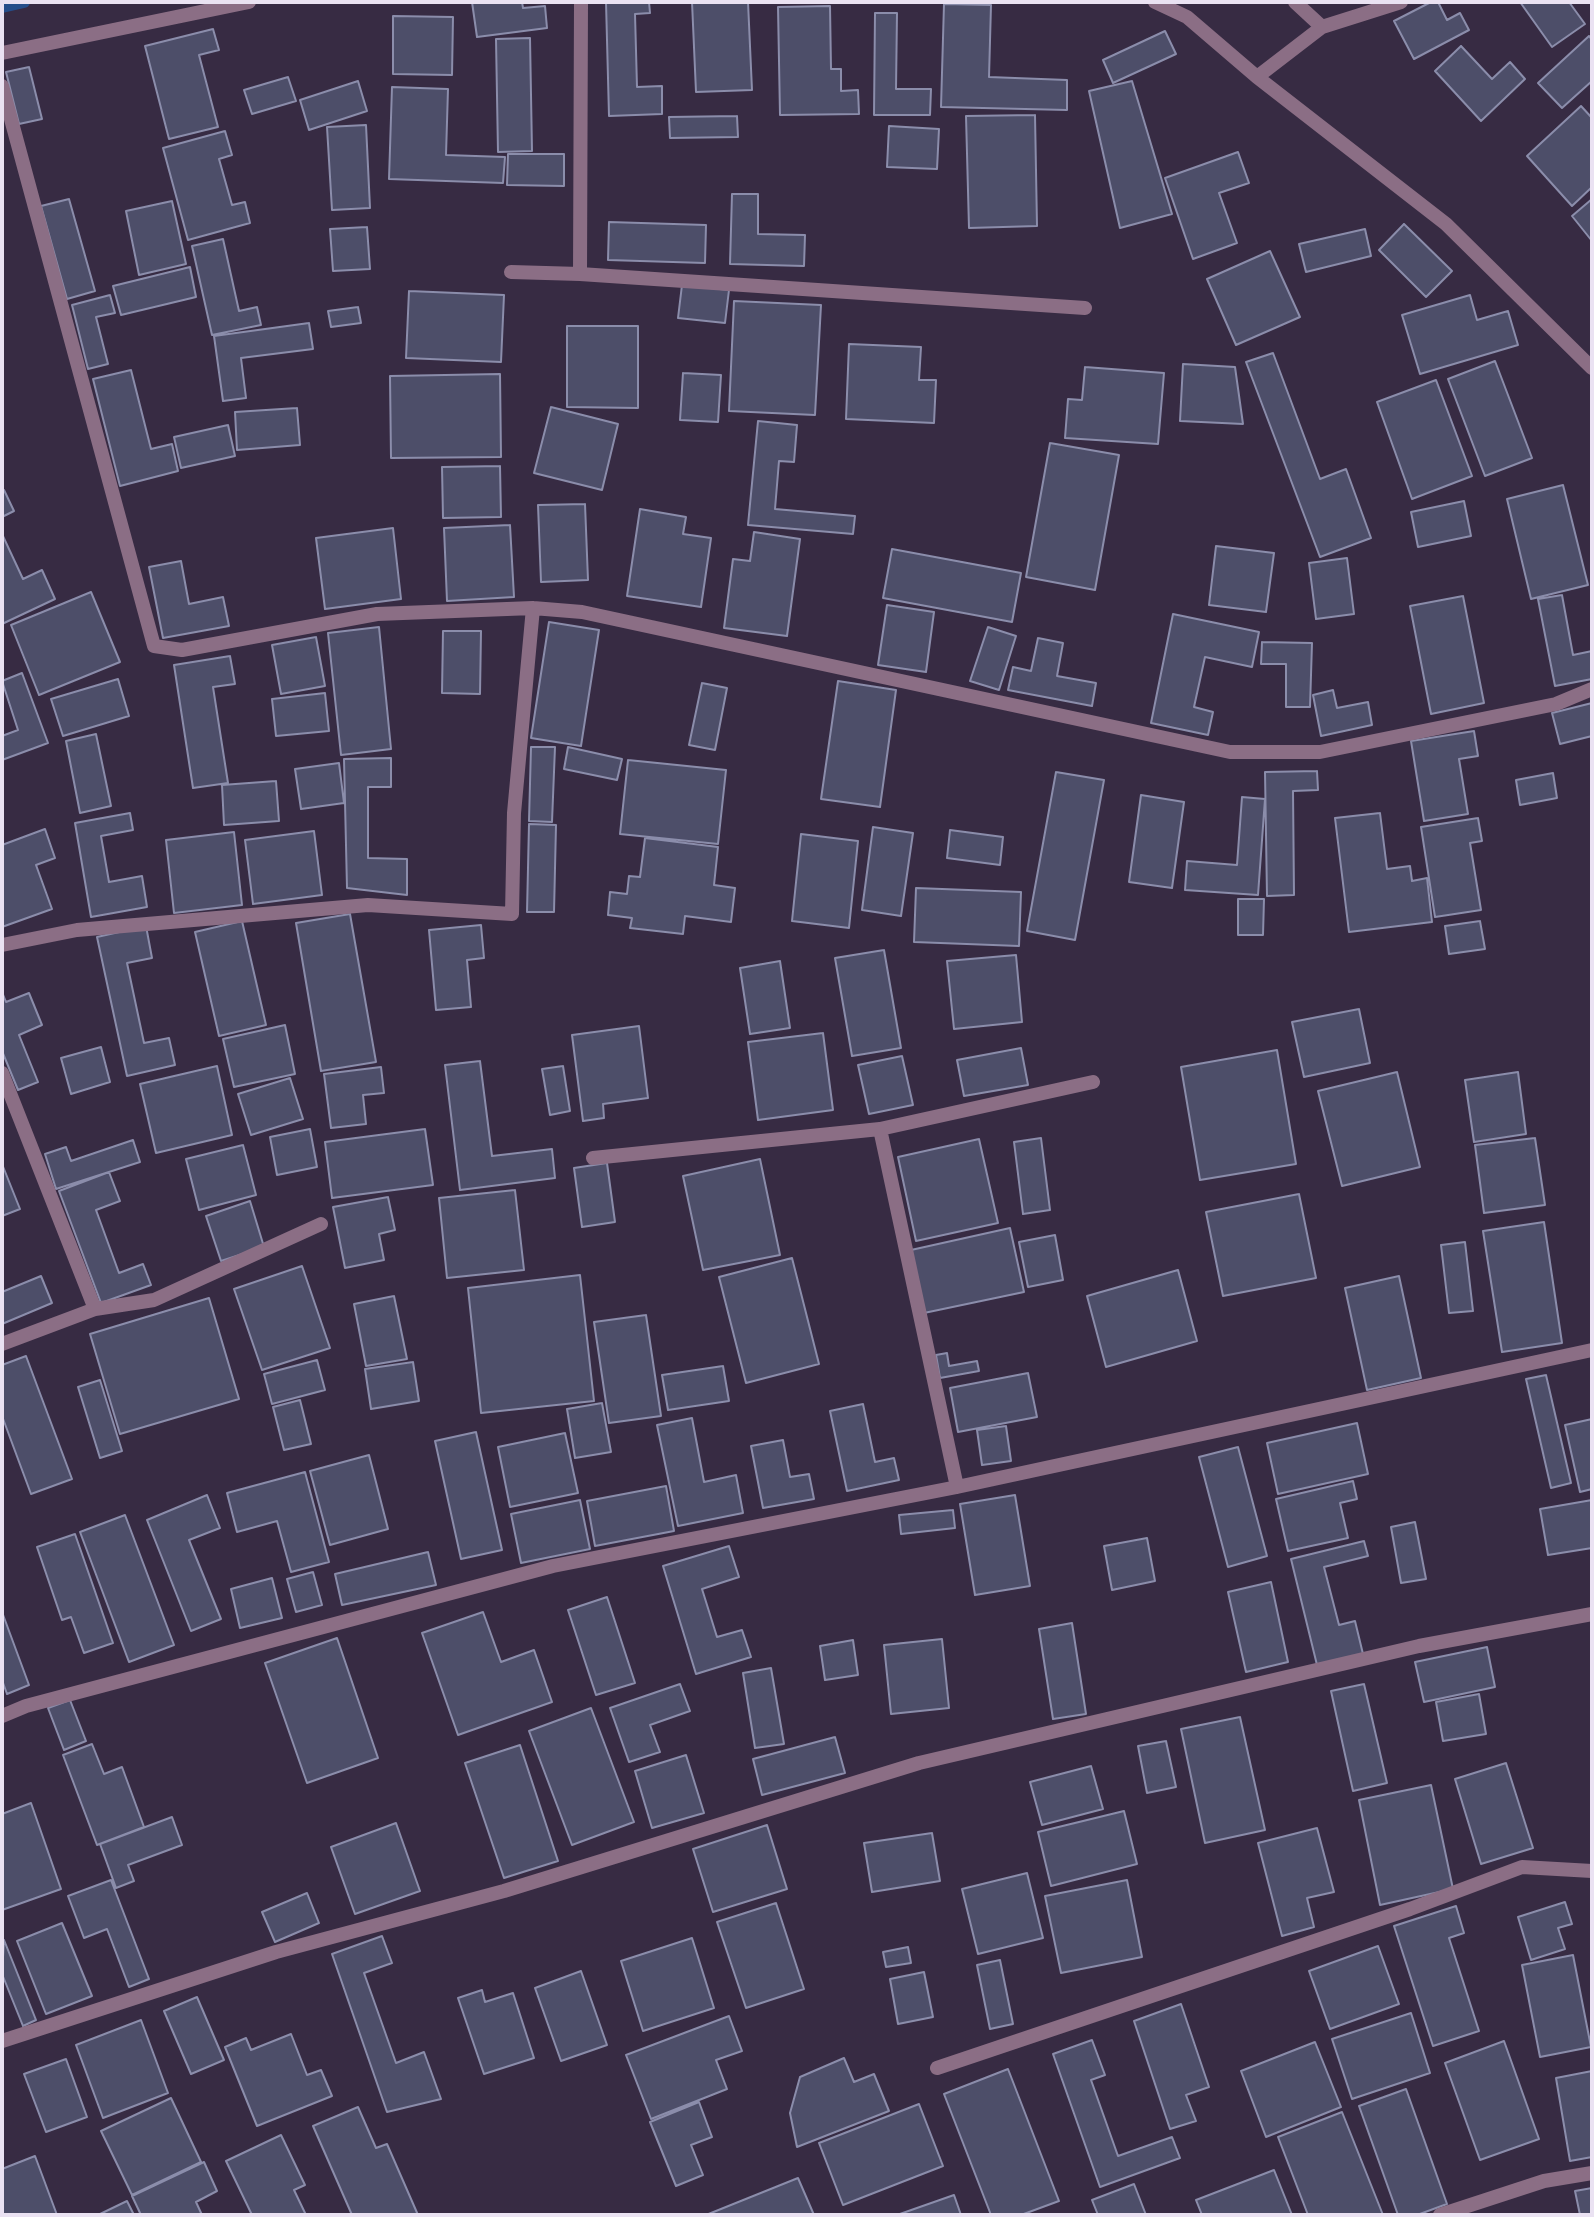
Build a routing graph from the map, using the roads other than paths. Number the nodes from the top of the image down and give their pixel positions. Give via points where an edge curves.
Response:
1 (249, 2) edge
2 (581, 2) edge
3 (1154, 2) edge
4 (1295, 2) edge
5 (1401, 2) edge
6 (1322, 27) junction
7 (2, 53) edge
8 (1257, 77) junction
9 (2, 86) edge
10 (511, 272) dead end
11 (580, 274) junction
12 (1085, 308) dead end
13 (1592, 368) edge
14 (534, 608) junction
15 (1592, 689) edge
16 (2, 945) edge
17 (2, 1073) edge
18 (1093, 1082) dead end
19 (880, 1129) junction
20 (593, 1158) dead end
21 (321, 1224) dead end
22 (95, 1309) junction
23 (2, 1344) edge
24 (1592, 1350) edge
25 (957, 1487) junction
26 (1592, 1614) edge
27 (2, 1716) edge
28 (1592, 1871) edge
29 (2, 2041) edge
30 (937, 2068) dead end
31 (1592, 2173) edge
32 (1440, 2215) edge

1 - 7 street
2 - 11 street
3 - 8 street via 1187,17
4 - 6 street
5 - 6 street
6 - 8 street
8 - 13 street via 1446,224
9 - 14 street via 153,646 182,650 377,614
10 - 11 street
11 - 12 street
14 - 15 street via 595,615 1230,752 1320,752 1556,704
14 - 16 street via 514,813 512,914 368,905 77,930
17 - 22 street
18 - 19 street
19 - 20 street
19 - 25 street
21 - 22 street via 154,1300
22 - 23 street
24 - 25 street
25 - 27 street via 553,1566
26 - 29 street via 1419,1646 919,1763 504,1891 276,1952
28 - 30 street via 1521,1867 1410,1909
31 - 32 street via 1544,2181

